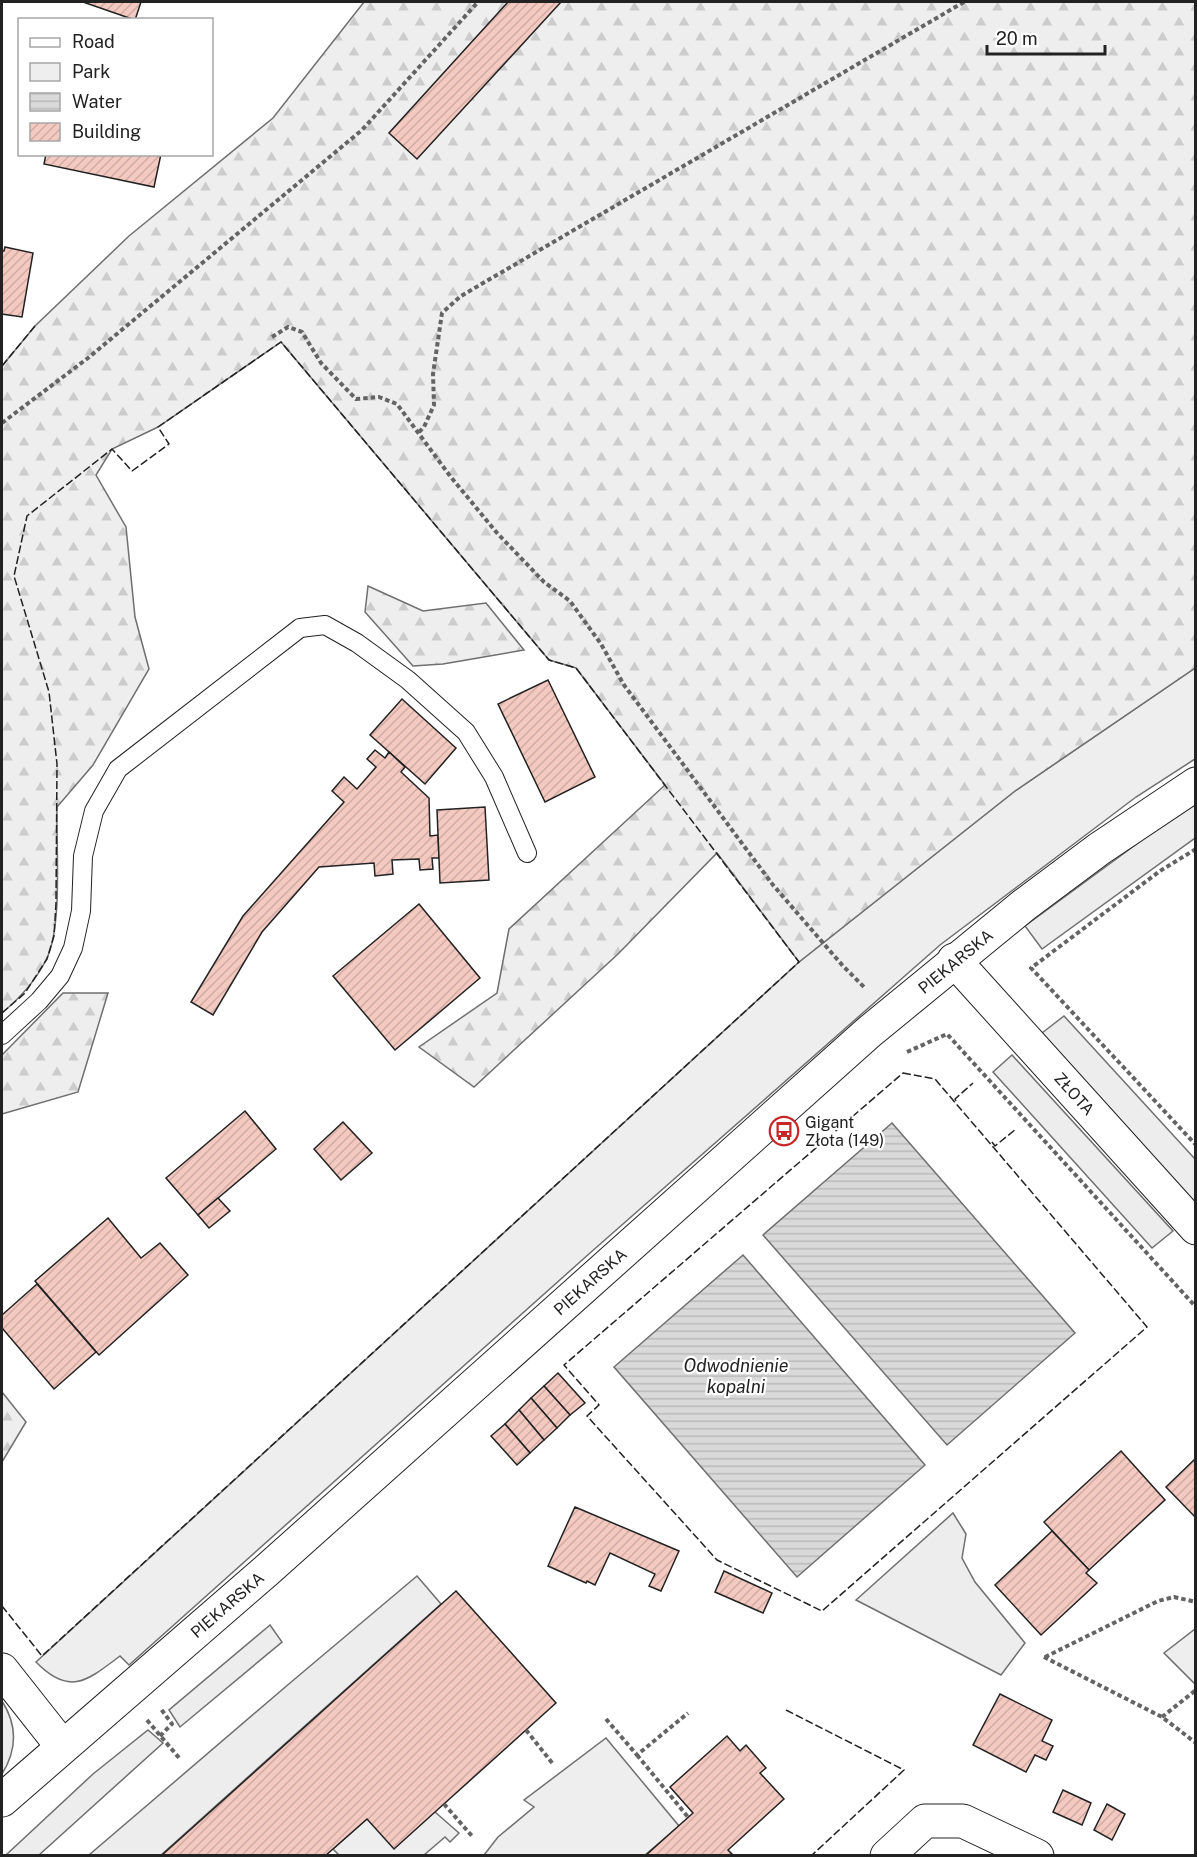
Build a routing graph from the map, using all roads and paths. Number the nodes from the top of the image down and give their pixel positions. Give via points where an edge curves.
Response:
1 (478, 2) edge
2 (964, 2) edge
3 (272, 337) dead end
4 (2, 423) edge
5 (419, 432) junction
6 (1196, 784) edge
7 (1196, 849) edge
8 (527, 853) dead end
9 (954, 960) junction
10 (891, 1014) junction
11 (947, 1034) dead end
12 (2, 1035) edge
13 (1196, 1145) edge
14 (1196, 1228) edge
15 (1196, 1307) edge
16 (1196, 1602) edge
17 (2, 1670) edge
18 (1196, 1690) edge
19 (159, 1707) dead end
20 (688, 1713) dead end
21 (1162, 1717) junction
22 (146, 1719) dead end
23 (606, 1719) dead end
24 (526, 1730) dead end
25 (160, 1736) junction
26 (1196, 1743) edge
27 (62, 1746) junction
28 (637, 1755) junction
29 (180, 1759) dead end
30 (553, 1764) dead end
31 (2, 1800) edge
32 (444, 1804) dead end
33 (688, 1816) dead end
34 (472, 1836) dead end
35 (887, 1856) edge
36 (1037, 1856) edge

1 - 4 path via 363,130 97,351
2 - 5 path via 461,296 442,314 433,374 434,405
3 - 5 path via 288,327 302,332 321,363 356,399 379,397 397,404
5 - 10 path via 497,533 544,582 570,601 624,685 773,885 843,966
6 - 9 street, PIEKARSKA via 1099,849
7 - 13 path via 1160,871 1031,968
8 - 12 lane via 494,777 466,732 408,680 357,643 325,625 300,628 118,769 94,811 83,856 81,911 73,948 60,976
9 - 10 street, PIEKARSKA
9 - 14 street, ZŁOTA
10 - 27 street, PIEKARSKA via 266,1570
11 - 15 path
16 - 21 path via 1174,1597 1158,1601 1044,1657
17 - 27 street
18 - 21 path
19 - 25 path via 172,1724
20 - 28 path
21 - 26 path
22 - 25 path
23 - 28 path
24 - 30 path
25 - 29 path
27 - 31 street, PIEKARSKA
28 - 33 path
32 - 34 path
35 - 36 street via 925,1821 963,1821

